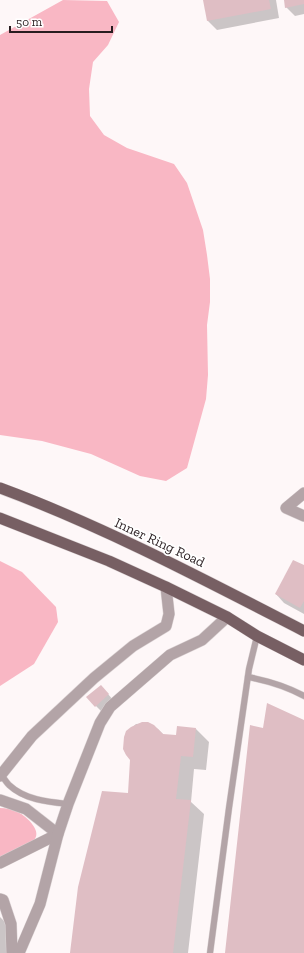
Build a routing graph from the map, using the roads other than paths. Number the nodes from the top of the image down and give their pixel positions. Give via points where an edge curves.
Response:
1 (0, 488) edge
2 (304, 493) edge
3 (304, 516) edge
4 (0, 518) edge
5 (166, 588) junction
6 (227, 617) junction
7 (304, 631) edge
8 (257, 636) junction
9 (304, 660) edge
10 (248, 677) junction
11 (304, 696) edge
12 (1, 775) edge
13 (0, 800) edge
14 (68, 804) junction
15 (58, 834) junction
16 (0, 863) edge
17 (0, 899) edge
18 (12, 953) edge
19 (19, 953) edge
20 (210, 953) edge

1 - 7 main road, Inner Ring Road via 169,561
2 - 3 street via 286,508
4 - 5 main road via 109,561
5 - 6 main road
5 - 12 street via 169,614 166,626 134,646 94,678 32,736
6 - 8 main road
6 - 14 street via 202,640 170,655 110,707 100,723
8 - 9 main road
8 - 10 lane
10 - 11 lane via 270,681
10 - 20 lane
12 - 14 lane via 9,785 24,794 43,802
13 - 15 street via 26,809
14 - 15 street
15 - 16 street
15 - 19 street via 40,904
17 - 18 street via 3,900 11,924

